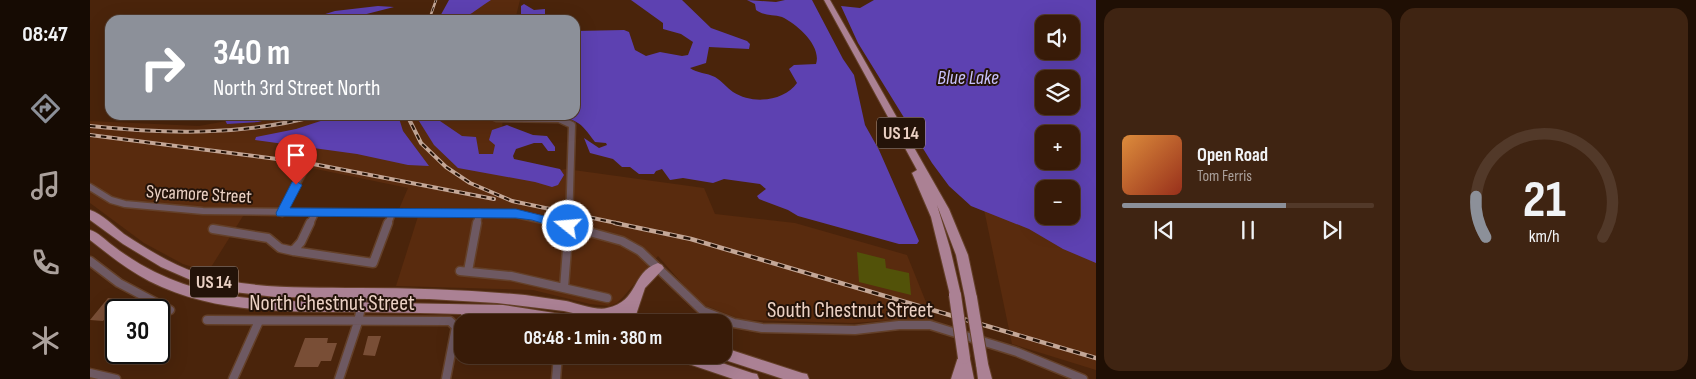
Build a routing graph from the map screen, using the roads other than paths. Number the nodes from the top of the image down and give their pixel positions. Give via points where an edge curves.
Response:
1 (820, 0) edge
2 (827, 0) edge
3 (563, 120) edge
4 (303, 172) dead end
5 (90, 187) edge
6 (282, 213) junction
7 (315, 213) junction
8 (392, 213) junction
9 (479, 213) junction
10 (90, 214) edge
11 (568, 226) junction
12 (213, 229) dead end
13 (90, 234) edge
14 (293, 251) junction
15 (90, 261) edge
16 (658, 268) junction
17 (564, 288) junction
18 (364, 293) junction
19 (607, 298) dead end
20 (634, 298) junction
21 (149, 299) edge
22 (360, 307) junction
23 (424, 308) junction
24 (470, 314) edge
25 (534, 314) edge
26 (596, 314) edge
27 (607, 314) edge
28 (631, 314) edge
29 (207, 320) dead end
30 (258, 322) junction
31 (358, 322) junction
32 (732, 356) edge
33 (964, 358) junction
34 (557, 364) edge
35 (706, 364) edge
36 (90, 373) edge
37 (116, 379) edge
38 (232, 379) edge
39 (339, 379) edge
40 (446, 379) edge
41 (556, 379) edge
42 (752, 379) edge
43 (802, 379) edge
44 (958, 379) edge
45 (967, 379) edge
46 (985, 379) edge
47 (1083, 379) edge

1 - 33 main road, US 14, bridge via 929,197 939,224 955,295
2 - 46 main road, US 14, bridge via 944,209 962,255
3 - 11 street via 571,123 573,133
4 - 6 street
5 - 6 street, Sycamore Street via 111,200 139,206
6 - 7 street, Sycamore Street
7 - 8 street, Sycamore Street
7 - 14 street
8 - 9 street, Sycamore Street
8 - 14 street via 373,263
9 - 11 street, Sycamore Street via 524,214
9 - 17 street via 464,271 493,273
10 - 18 main road, US 14 via 146,254 213,282 277,292
11 - 16 street, Sycamore Street via 622,241 640,251
11 - 17 street
12 - 14 street via 268,238 280,248
13 - 22 main road, US 14 via 150,277 203,297 273,307
15 - 21 street via 119,283
16 - 20 main road via 646,276
16 - 47 street, South Chestnut Street via 703,311 734,323 762,328 855,330 930,325 1017,352
17 - 19 street
18 - 22 street
18 - 26 main road, US 14 via 490,296
20 - 27 main road via 619,312
20 - 28 main road
22 - 23 main road, US 14
22 - 31 street
23 - 24 main road
23 - 25 main road, US 14
29 - 30 street, North Chestnut Street
30 - 31 street, North Chestnut Street
30 - 38 street
31 - 39 street
31 - 40 street, North Chestnut Street via 450,321 456,327
32 - 43 main road
33 - 44 main road, US 14
33 - 45 main road
34 - 41 street
35 - 42 main road
36 - 37 street

